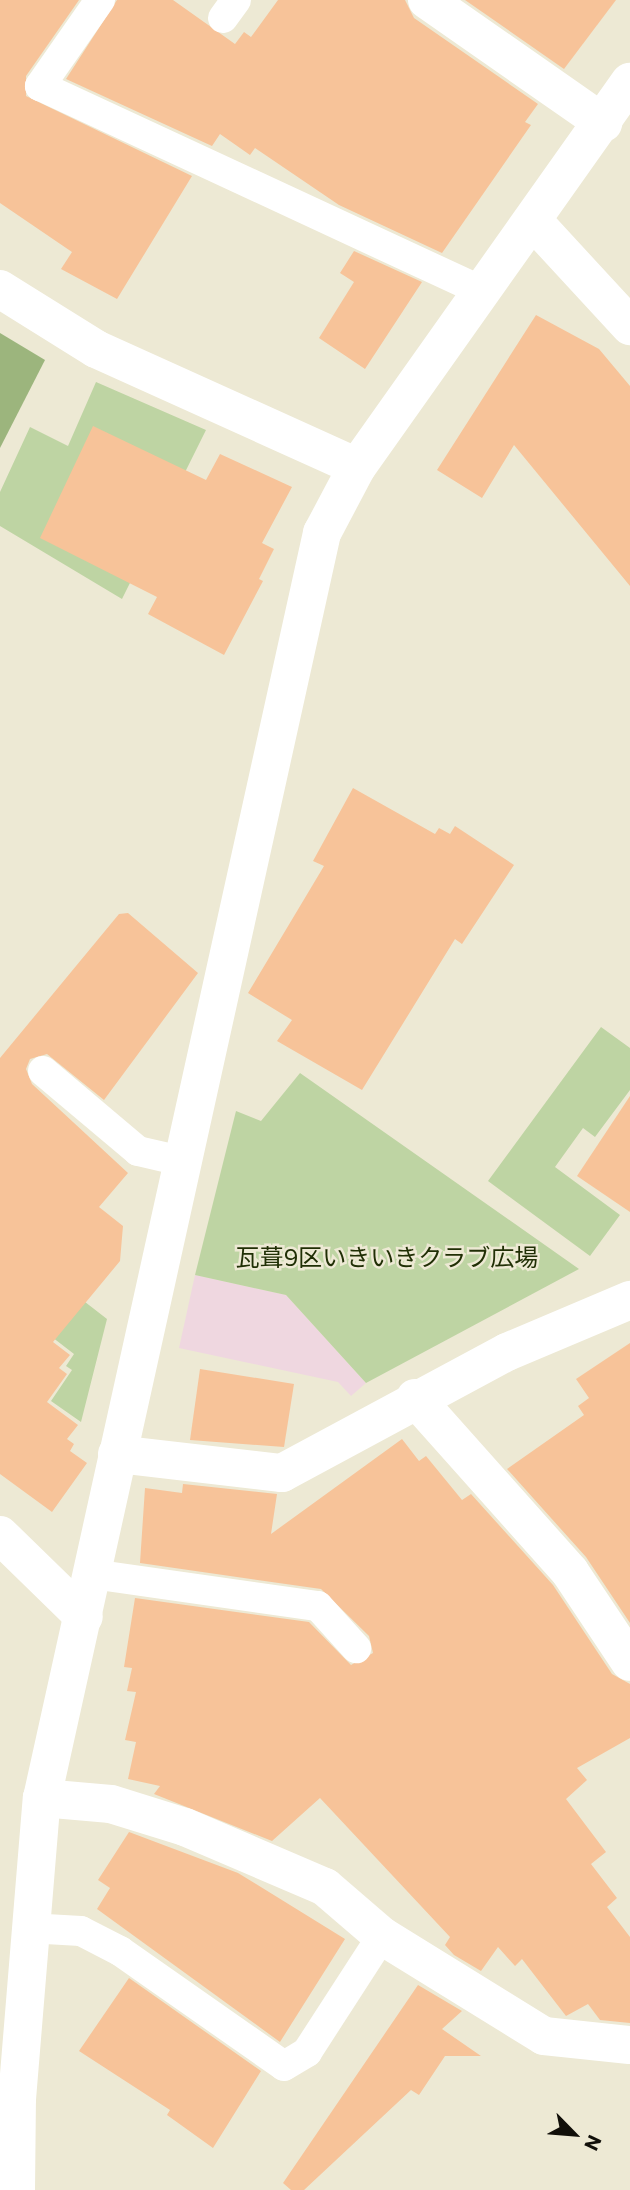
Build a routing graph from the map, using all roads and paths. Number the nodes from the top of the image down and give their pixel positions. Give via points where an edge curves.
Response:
1 (100, 0) edge
2 (427, 0) edge
3 (630, 82) edge
4 (603, 122) junction
5 (534, 222) junction
6 (0, 289) edge
7 (480, 290) junction
8 (630, 326) edge
9 (357, 467) junction
10 (43, 1071) dead end
11 (181, 1161) junction
12 (630, 1300) edge
13 (415, 1398) junction
14 (117, 1454) junction
15 (0, 1535) edge
16 (92, 1574) junction
17 (84, 1617) junction
18 (356, 1648) dead end
19 (630, 1662) edge
20 (42, 1798) junction
21 (28, 1928) junction
22 (382, 1936) junction
23 (630, 2045) edge
24 (16, 2190) edge

1 - 7 lane via 40,86
2 - 4 street
3 - 4 street
4 - 5 street
5 - 7 street
5 - 8 street
6 - 9 street via 96,349
7 - 9 street
9 - 11 street via 322,533 302,608
10 - 11 lane via 138,1151
11 - 14 street
12 - 13 street
13 - 14 street via 282,1473
13 - 19 street via 570,1572
14 - 16 street
15 - 17 street
16 - 17 street
16 - 18 lane via 318,1605
17 - 20 street
20 - 21 street
20 - 22 street via 111,1804 185,1827 324,1886
21 - 22 lane via 81,1931 120,1951 284,2066 307,2052
21 - 24 street
22 - 23 street via 544,2036

